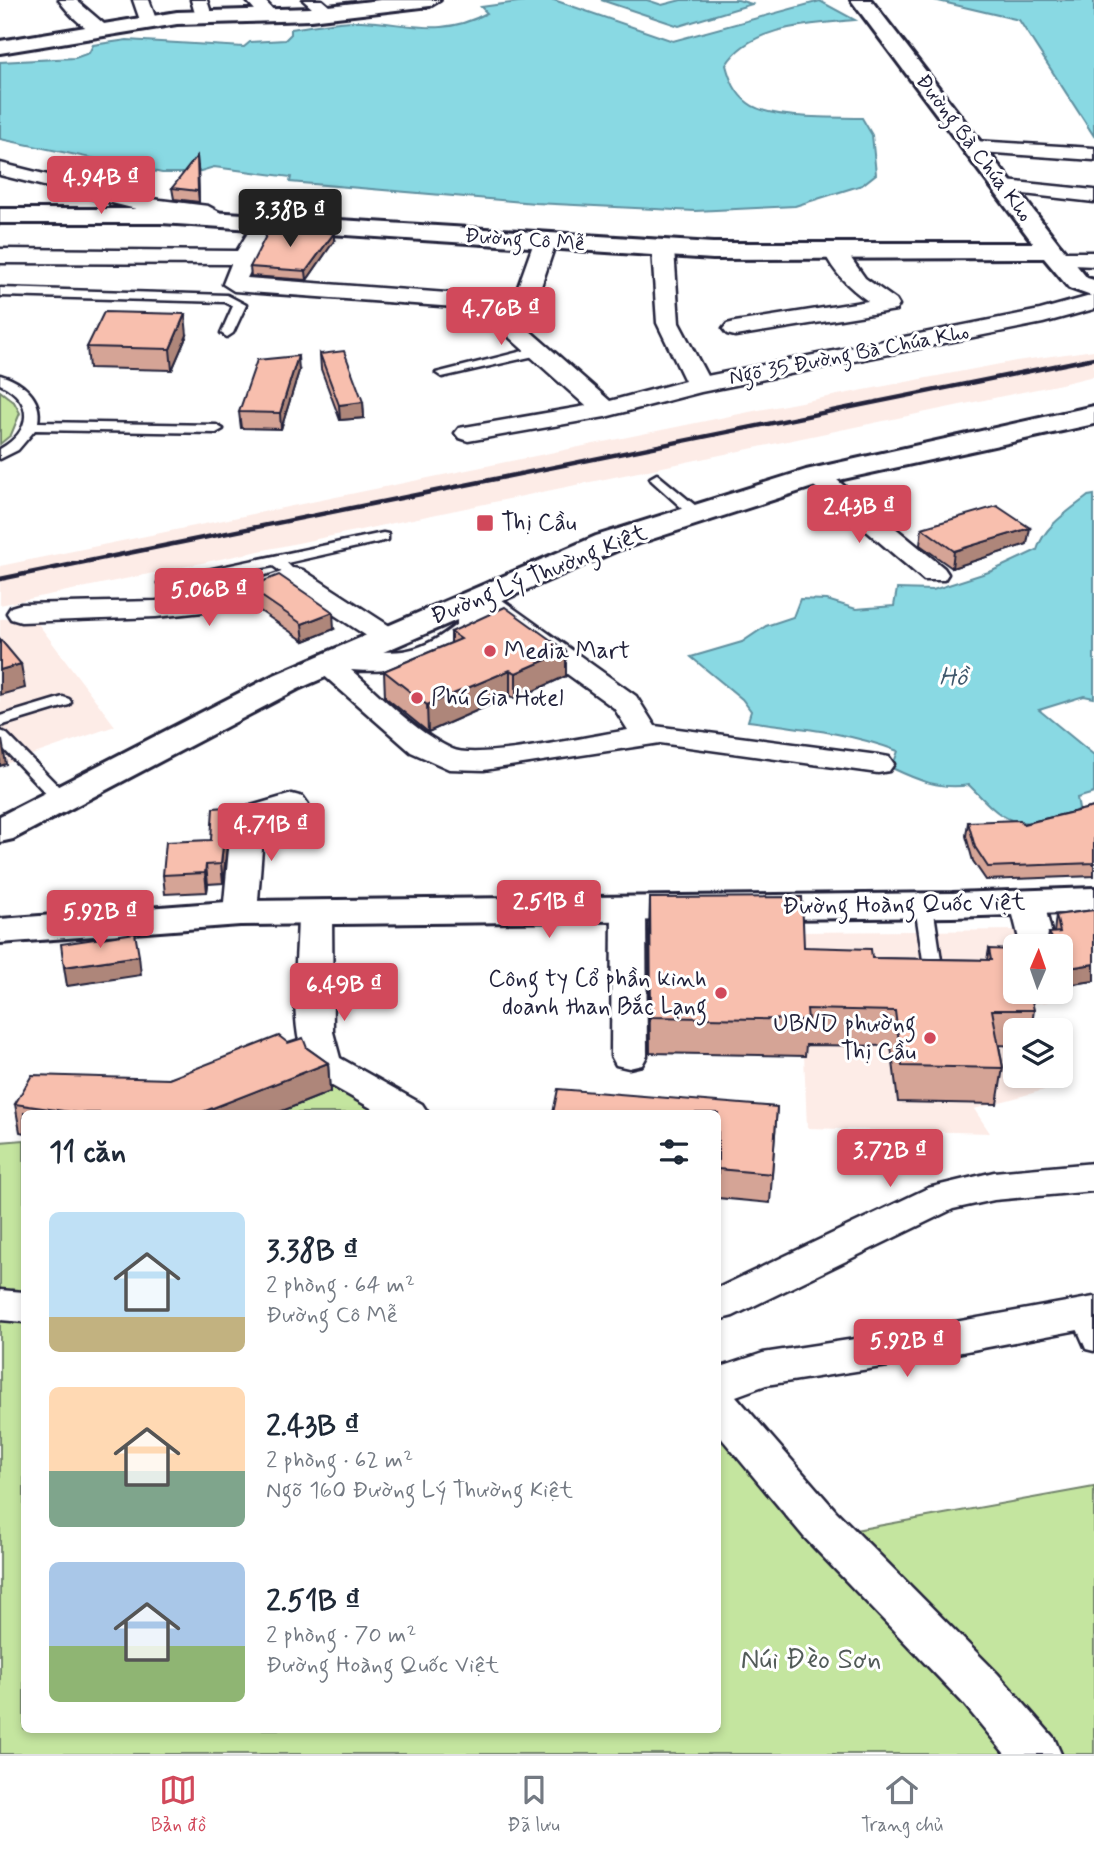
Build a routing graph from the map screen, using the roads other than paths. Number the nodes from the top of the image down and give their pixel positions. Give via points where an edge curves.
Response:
1 (67, 0) edge
2 (141, 0) edge
3 (254, 0) edge
4 (311, 0) edge
5 (429, 0) edge
6 (861, 0) edge
7 (405, 2) edge
8 (201, 8) edge
9 (328, 13) junction
10 (269, 15) junction
11 (148, 22) junction
12 (101, 29) junction
13 (0, 47) edge
14 (974, 147) junction
15 (1094, 154) edge
16 (0, 169) edge
17 (1005, 187) junction
18 (1094, 196) edge
19 (0, 216) edge
20 (223, 220) junction
21 (264, 222) junction
22 (545, 242) junction
23 (663, 249) junction
24 (835, 251) junction
25 (1055, 254) junction
26 (0, 256) edge
27 (244, 258) junction
28 (1094, 259) edge
29 (1094, 289) edge
30 (0, 292) edge
31 (1094, 302) edge
32 (522, 305) junction
33 (888, 305) junction
34 (782, 320) junction
35 (735, 329) dead end
36 (227, 333) dead end
37 (938, 337) junction
38 (539, 351) junction
39 (831, 358) junction
40 (442, 373) dead end
41 (0, 379) edge
42 (699, 385) junction
43 (606, 411) junction
44 (1094, 415) edge
45 (32, 426) junction
46 (216, 429) dead end
47 (468, 433) dead end
48 (0, 455) edge
49 (817, 476) junction
50 (657, 478) dead end
51 (697, 514) junction
52 (383, 537) dead end
53 (285, 568) junction
54 (934, 574) dead end
55 (165, 583) dead end
56 (476, 600) junction
57 (21, 613) dead end
58 (389, 638) junction
59 (332, 662) junction
60 (63, 702) dead end
61 (0, 721) edge
62 (0, 736) edge
63 (647, 736) junction
64 (878, 764) dead end
65 (58, 801) junction
66 (0, 803) edge
67 (292, 804) dead end
68 (0, 831) edge
69 (1094, 900) edge
70 (1027, 903) junction
71 (924, 906) junction
72 (629, 909) junction
73 (315, 912) junction
74 (240, 914) junction
75 (0, 931) edge
76 (1035, 934) edge
77 (934, 980) edge
78 (629, 1056) dead end
79 (403, 1110) edge
80 (1094, 1177) edge
81 (721, 1304) edge
82 (0, 1305) edge
83 (21, 1307) edge
84 (1090, 1323) edge
85 (721, 1384) edge
86 (721, 1408) edge
87 (1037, 1754) edge

1 - 12 street
2 - 11 street
3 - 10 street
4 - 9 street
5 - 7 street
6 - 14 street, Đường Bà Chúa Kho
7 - 9 street
8 - 10 street
8 - 11 street
9 - 10 street
11 - 12 street
12 - 13 street
14 - 15 street
14 - 17 street, Đường Bà Chúa Kho
16 - 20 street via 136,203 208,212
17 - 18 street
17 - 25 street, Đường Bà Chúa Kho
19 - 20 street, Đường Cô Mễ
20 - 21 street, Đường Cô Mễ
21 - 22 street, Đường Cô Mễ
21 - 27 street
22 - 23 street, Đường Cô Mễ
22 - 32 street
23 - 24 street, Đường Cô Mễ
23 - 42 street via 668,323
24 - 25 street, Đường Cô Mễ
24 - 33 street via 857,284
25 - 28 street
25 - 29 street, Đường Bà Chúa Kho via 1078,282
26 - 27 street
27 - 32 street via 234,284
30 - 36 lane via 227,299 240,305
31 - 37 street, Ngõ 35 Đường Bà Chúa Kho
32 - 38 street via 518,333
33 - 34 street
33 - 37 street
34 - 35 street
34 - 39 street
37 - 39 street, Ngõ 35 Đường Bà Chúa Kho
38 - 40 lane
38 - 43 street
39 - 42 street, Ngõ 35 Đường Bà Chúa Kho
41 - 45 lane via 24,393 34,412
42 - 43 street, Ngõ 35 Đường Bà Chúa Kho
43 - 47 street, Ngõ 35 Đường Bà Chúa Kho
44 - 49 street, Đường Lý Thường Kiệt
45 - 46 lane
45 - 48 lane
49 - 51 street, Đường Lý Thường Kiệt
49 - 54 street
50 - 51 lane
51 - 56 street, Đường Lý Thường Kiệt via 607,543
52 - 53 lane
53 - 55 lane
53 - 57 street via 222,601 156,609
53 - 58 street
56 - 58 street, Đường Lý Thường Kiệt
56 - 59 street via 471,628 431,652 390,664
56 - 63 street via 625,702
58 - 59 street, Đường Lý Thường Kiệt
59 - 63 street via 422,745 449,760 484,761
59 - 65 street, Đường Lý Thường Kiệt
60 - 61 lane
62 - 65 lane
63 - 64 street via 678,735
65 - 66 street, Đường Lý Thường Kiệt
65 - 68 street, Đường Lý Thường Kiệt
67 - 74 street via 248,817
69 - 70 street, Đường Hoàng Quốc Việt
70 - 71 street, Đường Hoàng Quốc Việt
70 - 76 street
71 - 72 street, Đường Hoàng Quốc Việt
71 - 77 lane
72 - 73 street, Đường Hoàng Quốc Việt
72 - 78 street
73 - 74 street, Đường Hoàng Quốc Việt
73 - 79 street via 314,1032 324,1065
74 - 75 street, Đường Hoàng Quốc Việt
80 - 81 street via 994,1186 942,1198
82 - 83 street
84 - 85 street via 763,1369
86 - 87 street via 820,1524 980,1688

